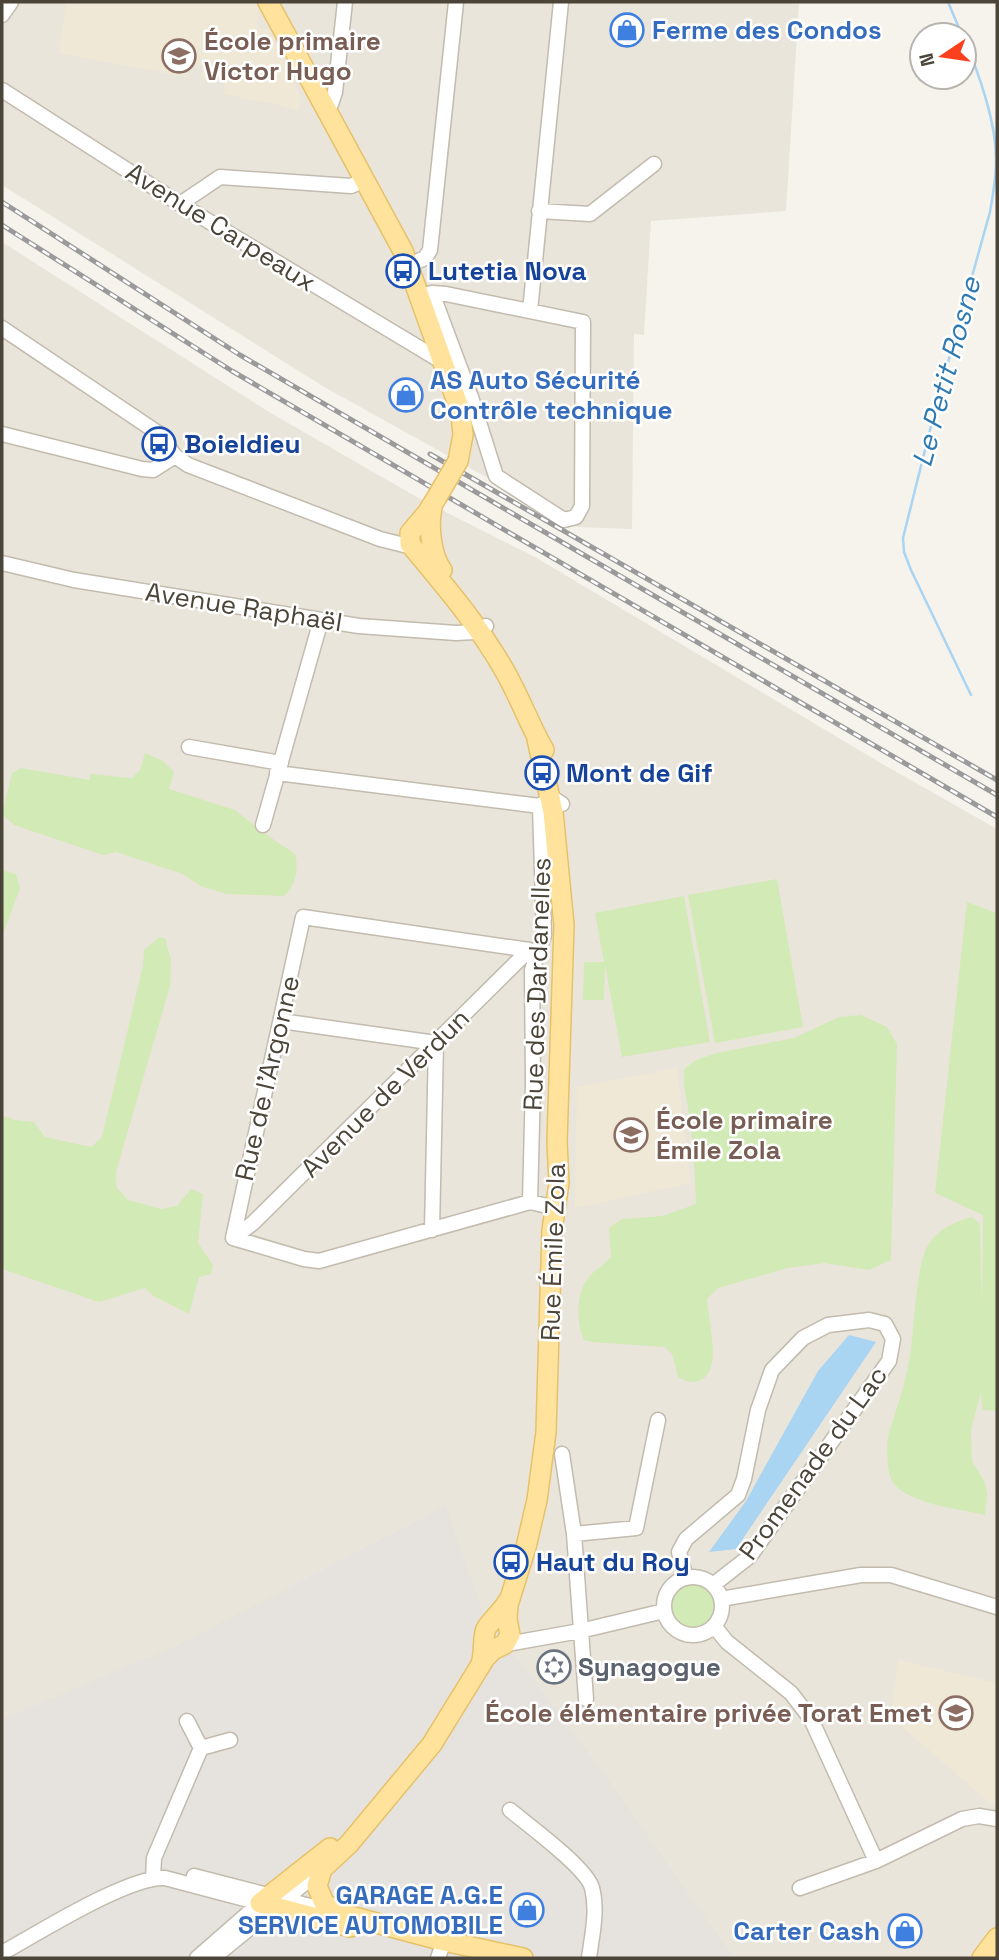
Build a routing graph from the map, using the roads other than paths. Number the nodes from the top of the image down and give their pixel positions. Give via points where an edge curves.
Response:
1 (11, 2) edge
2 (268, 2) edge
3 (345, 2) edge
4 (456, 2) edge
5 (558, 3) edge
6 (2, 15) edge
7 (2, 90) edge
8 (328, 106) junction
9 (654, 164) dead end
10 (365, 180) junction
11 (180, 204) junction
12 (539, 211) junction
13 (409, 265) junction
14 (426, 294) junction
15 (530, 311) junction
16 (2, 328) edge
17 (443, 359) junction
18 (2, 434) edge
19 (175, 456) junction
20 (419, 539) junction
21 (2, 563) edge
22 (321, 620) junction
23 (482, 628) junction
24 (189, 747) dead end
25 (279, 768) junction
26 (551, 803) junction
27 (263, 825) dead end
28 (533, 952) junction
29 (281, 1021) junction
30 (436, 1043) junction
31 (530, 1202) junction
32 (556, 1208) junction
33 (432, 1230) junction
34 (233, 1238) junction
35 (658, 1420) dead end
36 (562, 1454) dead end
37 (574, 1534) junction
38 (686, 1578) junction
39 (713, 1585) junction
40 (721, 1599) junction
41 (997, 1607) edge
42 (664, 1611) junction
43 (714, 1626) junction
44 (580, 1631) junction
45 (504, 1635) junction
46 (586, 1699) dead end
47 (187, 1721) dead end
48 (230, 1740) dead end
49 (201, 1748) junction
50 (510, 1810) dead end
51 (997, 1819) edge
52 (366, 1824) junction
53 (876, 1861) junction
54 (322, 1869) junction
55 (158, 1874) junction
56 (800, 1888) dead end
57 (223, 1894) junction
58 (276, 1899) junction
59 (340, 1913) junction
60 (233, 1925) junction
61 (997, 1938) edge
62 (441, 1950) edge
63 (2, 1953) edge
64 (997, 1953) edge
65 (197, 1958) edge
66 (213, 1958) edge
67 (477, 1958) edge
68 (523, 1958) edge
69 (589, 1958) edge
70 (982, 1958) edge
71 (994, 1958) edge

1 - 6 street
2 - 8 main road
3 - 8 street via 335,92
4 - 13 street via 430,250
5 - 12 street
7 - 11 street, Avenue Carpeaux
8 - 10 main road
9 - 12 street via 590,214
10 - 11 street via 351,186 220,177
10 - 13 main road
11 - 17 street, Avenue Carpeaux
12 - 15 street
13 - 14 main road
14 - 15 street
14 - 15 street via 472,400 496,477 564,520 576,517 582,506 583,322
14 - 17 main road
16 - 19 street via 158,433
17 - 20 main road, bridge via 457,399 462,442 458,461
18 - 19 street via 142,469 153,470
19 - 20 street via 188,465 391,542
20 - 23 main road, Rue Émile Zola
21 - 22 street, Avenue Raphaël via 74,580
22 - 23 street, Avenue Raphaël via 456,634
22 - 25 street
23 - 26 main road, Rue Émile Zola via 508,661 537,739 553,766
24 - 25 street
25 - 26 street
25 - 27 street
26 - 28 street, Rue des Dardanelles via 544,935
26 - 32 main road, Rue Émile Zola via 564,853
28 - 29 street, Rue de l'Argonne via 303,917
28 - 30 street, Avenue de Verdun
28 - 31 street, Rue des Dardanelles
29 - 30 street
29 - 34 street, Rue de l'Argonne
30 - 33 street
30 - 34 street, Avenue de Verdun
31 - 32 street
31 - 33 street
32 - 45 main road, Rue Émile Zola via 543,1465
33 - 34 street via 318,1261
35 - 37 street via 636,1528
36 - 37 street
37 - 44 street
38 - 39 street via 701,1578
38 - 39 street, Promenade du Lac via 679,1552 686,1539 738,1495 772,1370 803,1338 828,1325 869,1320 884,1324 893,1339 889,1361 750,1556
38 - 42 street via 671,1586
39 - 40 street
40 - 41 street via 861,1574 891,1575
40 - 43 street
42 - 43 street via 666,1620 680,1633 698,1635
42 - 44 street
43 - 53 street via 727,1642 791,1693 811,1719
44 - 45 street
44 - 46 street
45 - 52 main road, Rue Émile Zola via 432,1744
47 - 49 street
48 - 49 street
49 - 55 street via 159,1846
50 - 69 street via 592,1885 595,1910
51 - 53 street via 962,1819
52 - 54 main road, Rue Émile Zola
52 - 58 main road, Rue Émile Zola via 324,1852
53 - 56 street
54 - 58 street, Rue Émile Zola
54 - 59 main road via 318,1894
55 - 57 street
55 - 58 street
55 - 63 street
57 - 58 street
57 - 60 street via 234,1909
58 - 59 street
58 - 60 street
58 - 62 main road
58 - 66 street
59 - 62 main road
60 - 65 street
61 - 70 main road
62 - 67 main road
62 - 68 main road
64 - 71 main road

